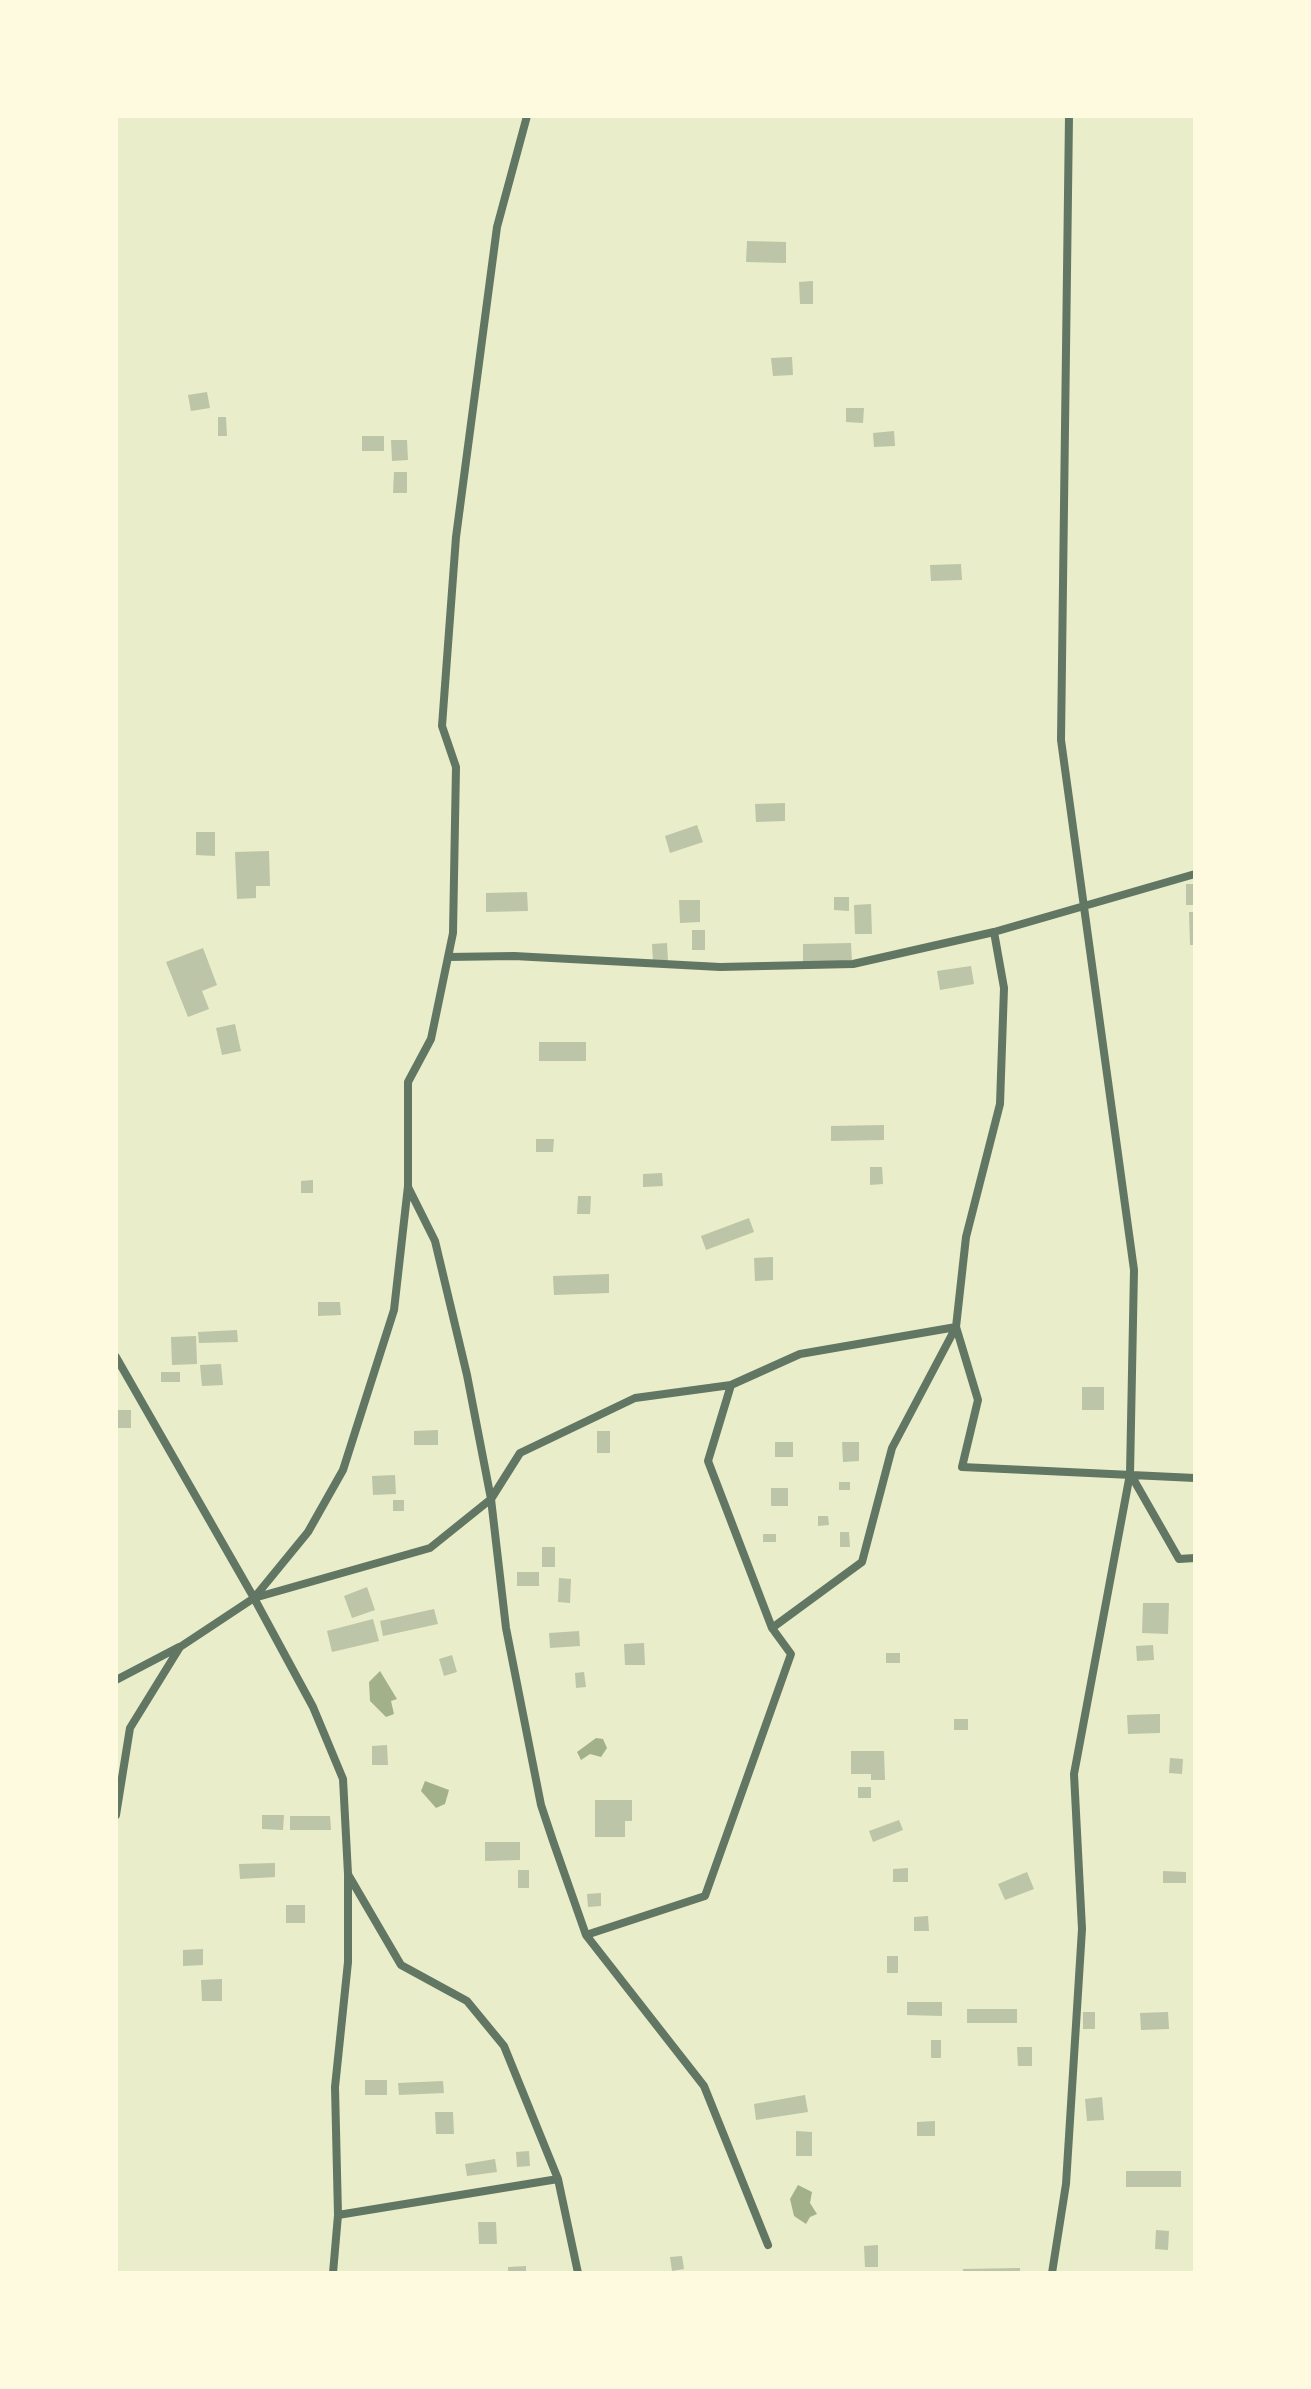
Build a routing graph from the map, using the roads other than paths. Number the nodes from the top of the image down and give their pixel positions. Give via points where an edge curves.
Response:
1 (527, 116) edge
2 (1069, 116) edge
3 (1195, 874) edge
4 (1084, 906) junction
5 (994, 932) junction
6 (448, 957) junction
7 (408, 1186) junction
8 (956, 1327) junction
9 (116, 1357) edge
10 (731, 1385) junction
11 (1130, 1474) junction
12 (1195, 1478) edge
13 (491, 1499) junction
14 (1195, 1558) edge
15 (254, 1598) junction
16 (772, 1628) junction
17 (180, 1647) junction
18 (116, 1680) edge
19 (116, 1815) edge
20 (348, 1874) junction
21 (586, 1935) junction
22 (558, 2179) junction
23 (338, 2215) junction
24 (768, 2245) dead end
25 (333, 2273) edge
26 (578, 2273) edge
27 (1052, 2273) edge

1 - 6 street via 497,227 456,537 442,726 456,767
2 - 4 street via 1061,740
3 - 4 street
4 - 5 street
4 - 11 street via 1134,1270
5 - 6 street via 853,964 720,967
5 - 8 street via 1004,988 1000,1104 966,1237
6 - 7 street via 431,1039 408,1082
7 - 13 street via 435,1241
7 - 15 street via 394,1310 343,1470 308,1532
8 - 10 street via 800,1354
8 - 11 street via 978,1400 962,1467
8 - 16 street via 892,1448 862,1562
9 - 15 street
10 - 13 street via 635,1398 520,1453
10 - 16 street via 708,1461
11 - 12 street
11 - 14 street via 1179,1559
11 - 27 street via 1074,1774 1082,1929 1066,2184
13 - 15 street via 430,1548
13 - 21 street via 506,1628 541,1805
15 - 17 street
15 - 20 street via 313,1707 343,1779
16 - 21 street via 791,1654 705,1896
17 - 18 street
17 - 19 street via 130,1728
20 - 22 street via 401,1965 467,2001 504,2046
20 - 23 street via 348,1962 335,2087
21 - 24 street via 704,2086
22 - 23 street
22 - 26 street
23 - 25 street

